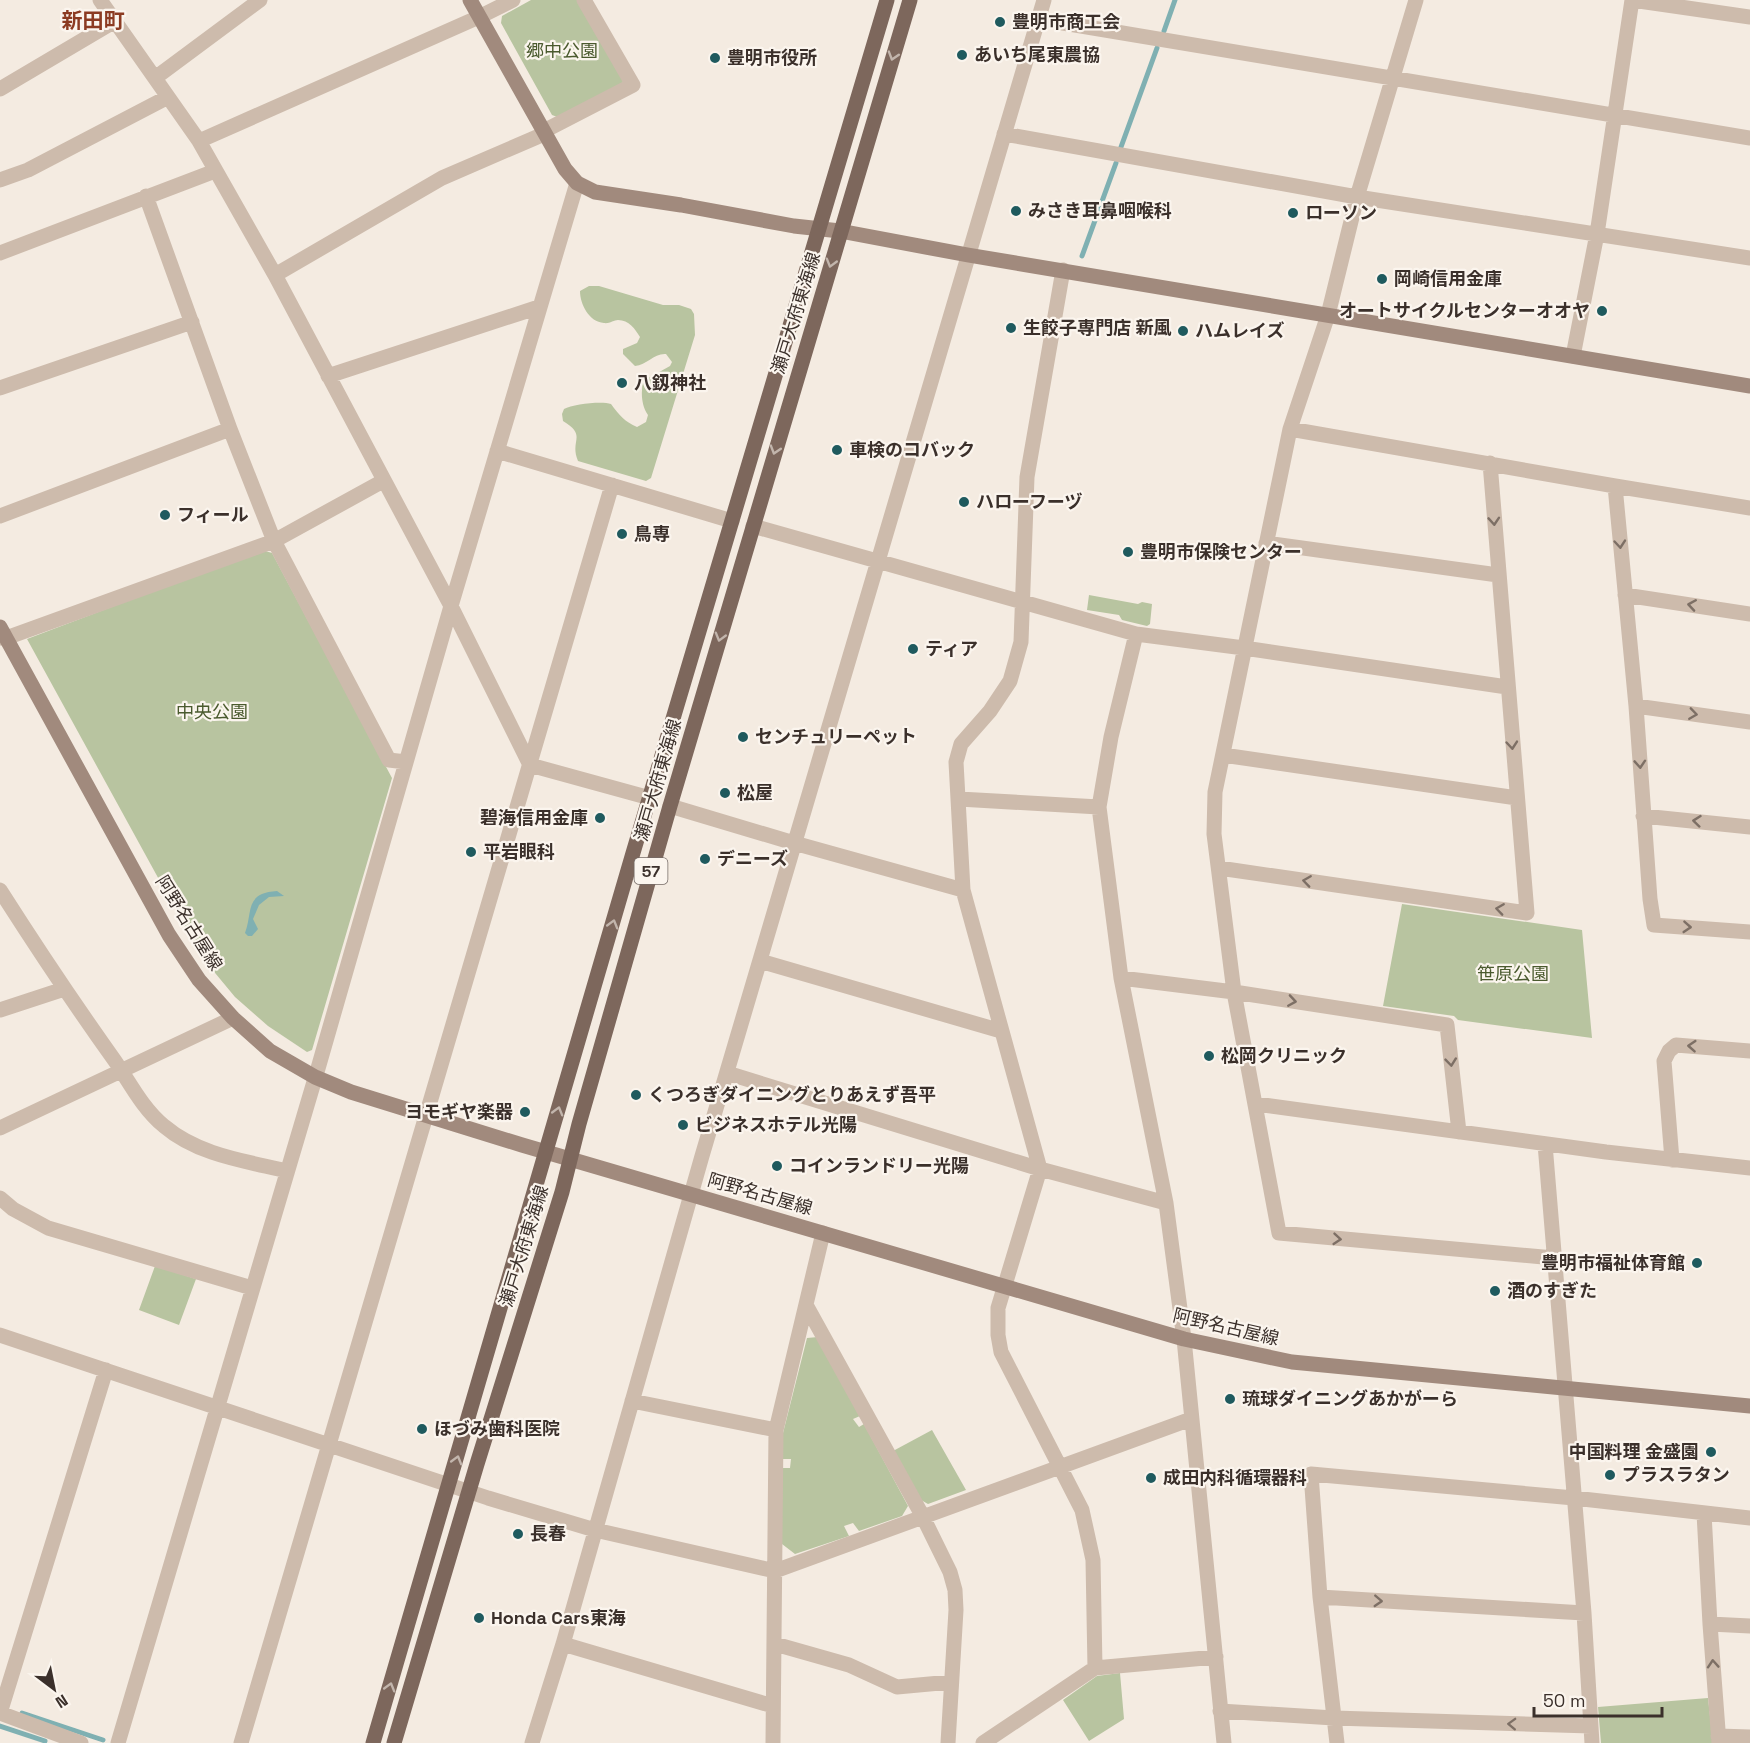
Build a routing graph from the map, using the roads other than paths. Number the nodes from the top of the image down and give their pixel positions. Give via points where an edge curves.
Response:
1 (100, 0) edge
2 (260, 0) edge
3 (470, 0) edge
4 (513, 0) edge
5 (584, 0) edge
6 (887, 0) edge
7 (910, 0) edge
8 (1044, 0) edge
9 (1416, 0) edge
10 (1632, 0) edge
11 (479, 17) junction
12 (1750, 17) edge
13 (1039, 19) junction
14 (115, 21) junction
15 (1394, 77) junction
16 (155, 78) junction
17 (0, 89) edge
18 (168, 97) junction
19 (1614, 115) junction
20 (543, 133) junction
21 (1004, 134) junction
22 (1750, 138) edge
23 (199, 141) junction
24 (215, 171) junction
25 (0, 180) edge
26 (577, 183) junction
27 (146, 196) junction
28 (1357, 197) junction
29 (820, 228) junction
30 (840, 231) junction
31 (1597, 234) junction
32 (2, 248) edge
33 (968, 255) junction
34 (1750, 258) edge
35 (1063, 270) junction
36 (275, 274) junction
37 (539, 307) junction
38 (1328, 315) junction
39 (192, 322) junction
40 (1573, 356) junction
41 (328, 376) junction
42 (1750, 386) edge
43 (0, 388) edge
44 (230, 429) junction
45 (1290, 429) junction
46 (497, 451) junction
47 (1490, 463) junction
48 (383, 481) junction
49 (612, 485) junction
50 (1615, 486) junction
51 (1750, 508) edge
52 (0, 516) edge
53 (732, 521) junction
54 (753, 526) junction
55 (274, 541) junction
56 (1266, 543) junction
57 (878, 560) junction
58 (1498, 575) junction
59 (1625, 594) junction
60 (1022, 603) junction
61 (451, 606) junction
62 (1750, 614) edge
63 (2, 634) edge
64 (1136, 634) junction
65 (1244, 648) junction
66 (1507, 687) junction
67 (1635, 706) junction
68 (1750, 722) edge
69 (1223, 755) junction
70 (406, 762) junction
71 (530, 765) junction
72 (650, 798) junction
73 (1517, 798) junction
74 (959, 799) junction
75 (670, 806) junction
76 (1099, 807) junction
77 (1644, 816) junction
78 (1750, 827) edge
79 (794, 843) junction
80 (1219, 868) junction
81 (0, 890) edge
82 (963, 890) junction
83 (1750, 932) edge
84 (760, 961) junction
85 (1121, 978) junction
86 (64, 989) junction
87 (1234, 993) junction
88 (0, 1010) edge
89 (233, 1018) junction
90 (1001, 1031) junction
91 (1750, 1051) edge
92 (122, 1070) junction
93 (727, 1073) junction
94 (315, 1077) junction
95 (1256, 1104) junction
96 (425, 1114) junction
97 (0, 1128) edge
98 (1458, 1132) junction
99 (1545, 1144) junction
100 (546, 1152) junction
101 (570, 1159) junction
102 (1672, 1160) junction
103 (1750, 1168) edge
104 (1040, 1169) junction
105 (287, 1171) junction
106 (690, 1194) junction
107 (0, 1198) edge
108 (1166, 1203) junction
109 (823, 1233) junction
110 (1554, 1258) junction
111 (1004, 1287) junction
112 (252, 1288) junction
113 (806, 1305) junction
114 (0, 1335) edge
115 (1184, 1340) junction
116 (106, 1370) junction
117 (1566, 1388) junction
118 (632, 1401) junction
119 (1750, 1406) edge
120 (216, 1407) junction
121 (1191, 1419) junction
122 (776, 1430) junction
123 (330, 1446) junction
124 (1061, 1467) junction
125 (450, 1486) junction
126 (470, 1492) junction
127 (1574, 1498) junction
128 (1704, 1513) junction
129 (922, 1515) junction
130 (1750, 1518) edge
131 (595, 1530) junction
132 (775, 1570) junction
133 (1320, 1597) junction
134 (1584, 1613) junction
135 (1710, 1624) junction
136 (1750, 1626) edge
137 (562, 1644) junction
138 (775, 1644) junction
139 (1216, 1657) junction
140 (1095, 1668) junction
141 (951, 1682) junction
142 (773, 1706) junction
143 (1220, 1712) junction
144 (0, 1713) edge
145 (1334, 1718) junction
146 (1591, 1726) junction
147 (1750, 1737) edge
148 (773, 1739) edge
149 (1719, 1739) edge
150 (65, 1740) edge
151 (81, 1743) edge
152 (118, 1743) edge
153 (241, 1743) edge
154 (373, 1743) edge
155 (394, 1743) edge
156 (532, 1743) edge
157 (788, 1743) edge
158 (948, 1743) edge
159 (984, 1743) edge
160 (1224, 1743) edge
161 (1337, 1743) edge
162 (1592, 1743) edge

1 - 14 street
2 - 16 street
3 - 11 main road
4 - 11 street
5 - 20 street via 633,85
6 - 29 main road, 瀬戸大府東海線 / 57
7 -> 30 main road, 瀬戸大府東海線 / 57
8 - 13 street
9 - 15 street
10 - 12 street
10 - 19 street
11 - 20 main road
11 - 23 street
13 - 15 street
13 - 21 street
14 - 16 street
14 - 17 street
15 - 19 street
15 - 28 street
16 - 18 street
18 - 23 street
18 - 25 street via 28,170
19 - 22 street
19 - 31 street
20 - 26 main road
20 - 36 street via 442,178
21 - 28 street
21 - 33 street
23 - 24 street
24 - 27 street
24 - 36 street
26 - 29 main road via 595,192
26 - 37 street
27 - 32 street
27 - 39 street
28 - 31 street
28 - 38 street
29 - 30 main road
29 - 53 main road, 瀬戸大府東海線 / 57
30 - 33 main road
30 -> 54 main road, 瀬戸大府東海線 / 57
31 - 34 street
31 - 40 street
33 - 35 main road
33 - 57 street
35 - 38 main road
35 - 60 street via 1027,477
36 - 41 street
37 - 41 street
37 - 46 street
38 - 40 main road
38 - 45 street
39 - 43 street
39 - 44 street
40 - 42 main road
41 - 48 street
44 - 52 street
44 - 55 street
45 - 47 street
45 - 56 street
46 - 49 street
46 - 61 street
47 - 50 street
47 -> 58 street
48 - 55 street
48 - 61 street
49 - 53 street
49 - 71 street
50 - 51 street
50 -> 59 street
53 - 72 main road, 瀬戸大府東海線 / 57
54 - 57 street
54 -> 75 main road, 瀬戸大府東海線 / 57
55 - 63 street
55 - 70 street via 389,760
56 - 58 street
56 - 65 street
57 - 60 street
57 - 79 street
58 - 66 street
62 -> 59 street
59 - 67 street
60 - 64 street
60 - 74 street via 1021,642 1010,681 961,744 956,762
61 - 70 street
61 - 71 street
63 - 89 main road, 阿野名古屋線 via 169,935
64 - 65 street
64 - 76 street
65 - 66 street
65 - 69 street
66 -> 73 street
67 -> 68 street
67 -> 77 street
69 - 73 street
69 - 80 street via 1215,792 1214,834
70 - 94 street
71 - 72 street
71 - 96 street
100 -> 72 main road, 瀬戸大府東海線 / 57
73 -> 80 street via 1527,913
74 - 76 street
74 - 82 street
75 - 79 street
75 - 101 main road, 瀬戸大府東海線 / 57
76 - 85 street
78 -> 77 street
77 -> 83 street via 1654,925
79 - 82 street
79 - 84 street
80 - 87 street
81 - 86 street
82 - 90 street
84 - 90 street
84 - 93 street
85 - 87 street
85 - 108 street
86 - 88 street
86 - 92 street
87 - 95 street
87 -> 98 street via 1448,1025
89 - 92 street
89 - 94 main road, 阿野名古屋線 via 270,1051
90 - 104 street
91 -> 102 street via 1676,1045 1669,1051 1664,1060
92 - 97 street
92 - 105 street via 141,1101 172,1131 217,1155
93 - 104 street
93 - 106 street
94 - 96 main road, 阿野名古屋線
94 - 105 street
95 - 98 street
95 -> 110 street via 1279,1233
96 - 100 main road, 阿野名古屋線
96 - 123 street
98 - 99 street
99 - 102 street
99 - 110 street
100 - 101 main road, 阿野名古屋線
125 -> 100 main road, 瀬戸大府東海線 / 57
101 - 106 main road, 阿野名古屋線
101 - 126 main road, 瀬戸大府東海線 / 57
102 - 103 street
104 - 108 street
104 - 111 street
105 - 112 street
106 - 109 main road, 阿野名古屋線
106 - 118 street
107 - 112 street via 48,1228
108 - 115 street
109 - 111 main road, 阿野名古屋線
109 - 113 street
110 - 117 street
111 - 115 main road, 阿野名古屋線
111 - 124 street via 998,1308 1001,1352
112 - 120 street
113 - 122 street
113 - 129 street
114 - 116 street
115 - 117 main road, 阿野名古屋線 via 1292,1362
115 - 121 street
116 - 120 street
116 - 144 street
117 - 119 main road, 阿野名古屋線
117 - 127 street
118 - 122 street
118 - 131 street
120 - 123 street
120 - 152 street
121 - 124 street
121 - 139 street
122 - 132 street
123 - 125 street
123 - 153 street
124 - 129 street
124 - 140 street via 1082,1510 1093,1560
125 - 126 street
154 -> 125 main road, 瀬戸大府東海線 / 57
126 - 131 street
126 - 155 main road, 瀬戸大府東海線 / 57
127 - 128 street
127 - 133 street via 1311,1474
127 - 134 street
128 - 130 street
128 - 135 street
129 - 132 street
129 - 141 street via 956,1590
131 - 132 street
131 - 137 street
132 - 138 street
133 -> 134 street
133 - 145 street
134 - 146 street
135 - 136 street
149 -> 135 street
137 - 142 street
137 - 156 street
138 - 141 street via 849,1665 897,1687
138 - 142 street
139 - 140 street
139 - 143 street
140 - 159 street
141 - 158 street
142 - 148 street
143 - 145 street
143 - 160 street
144 - 150 street
146 -> 145 street
145 - 161 street
146 - 162 street
147 - 149 street
148 - 157 street
150 - 151 street

